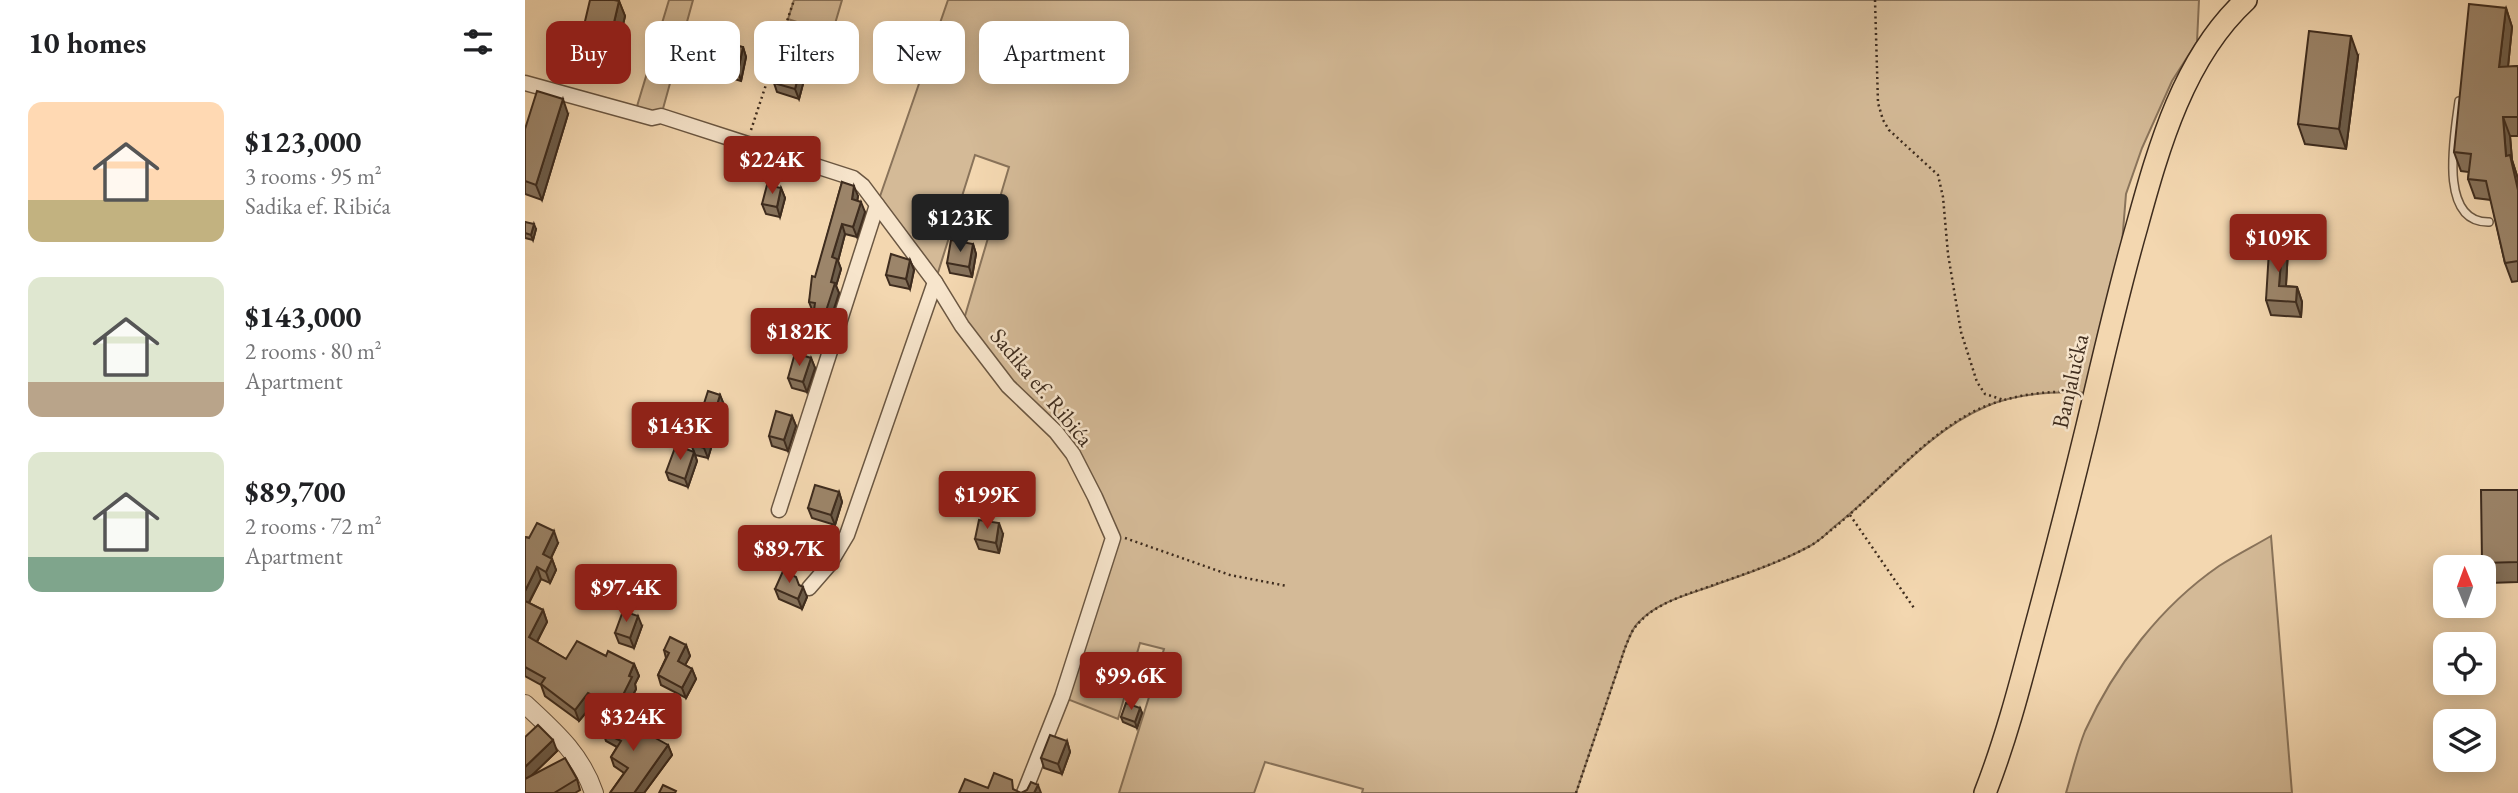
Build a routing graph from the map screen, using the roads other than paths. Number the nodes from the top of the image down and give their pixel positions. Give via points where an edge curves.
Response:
1 (2246, 0) edge
2 (525, 83) edge
3 (2461, 89) edge
4 (877, 205) junction
5 (2489, 222) edge
6 (935, 282) junction
7 (779, 510) dead end
8 (809, 588) dead end
9 (525, 704) edge
10 (594, 793) edge
11 (1024, 793) edge
12 (1985, 793) edge

1 - 12 main road, Banjalučka via 2228,17 2177,101 2153,169 2118,293 2064,522 2010,720
2 - 4 street, Sadika ef. Ribića via 652,118 661,116 853,178
3 - 5 lane via 2452,153 2455,189 2468,215 2477,222
4 - 6 street, Sadika ef. Ribića
4 - 7 street
6 - 8 street via 846,535
6 - 11 street, Sadika ef. Ribića via 1008,386 1073,454 1112,534 1062,697
9 - 10 street via 568,744

